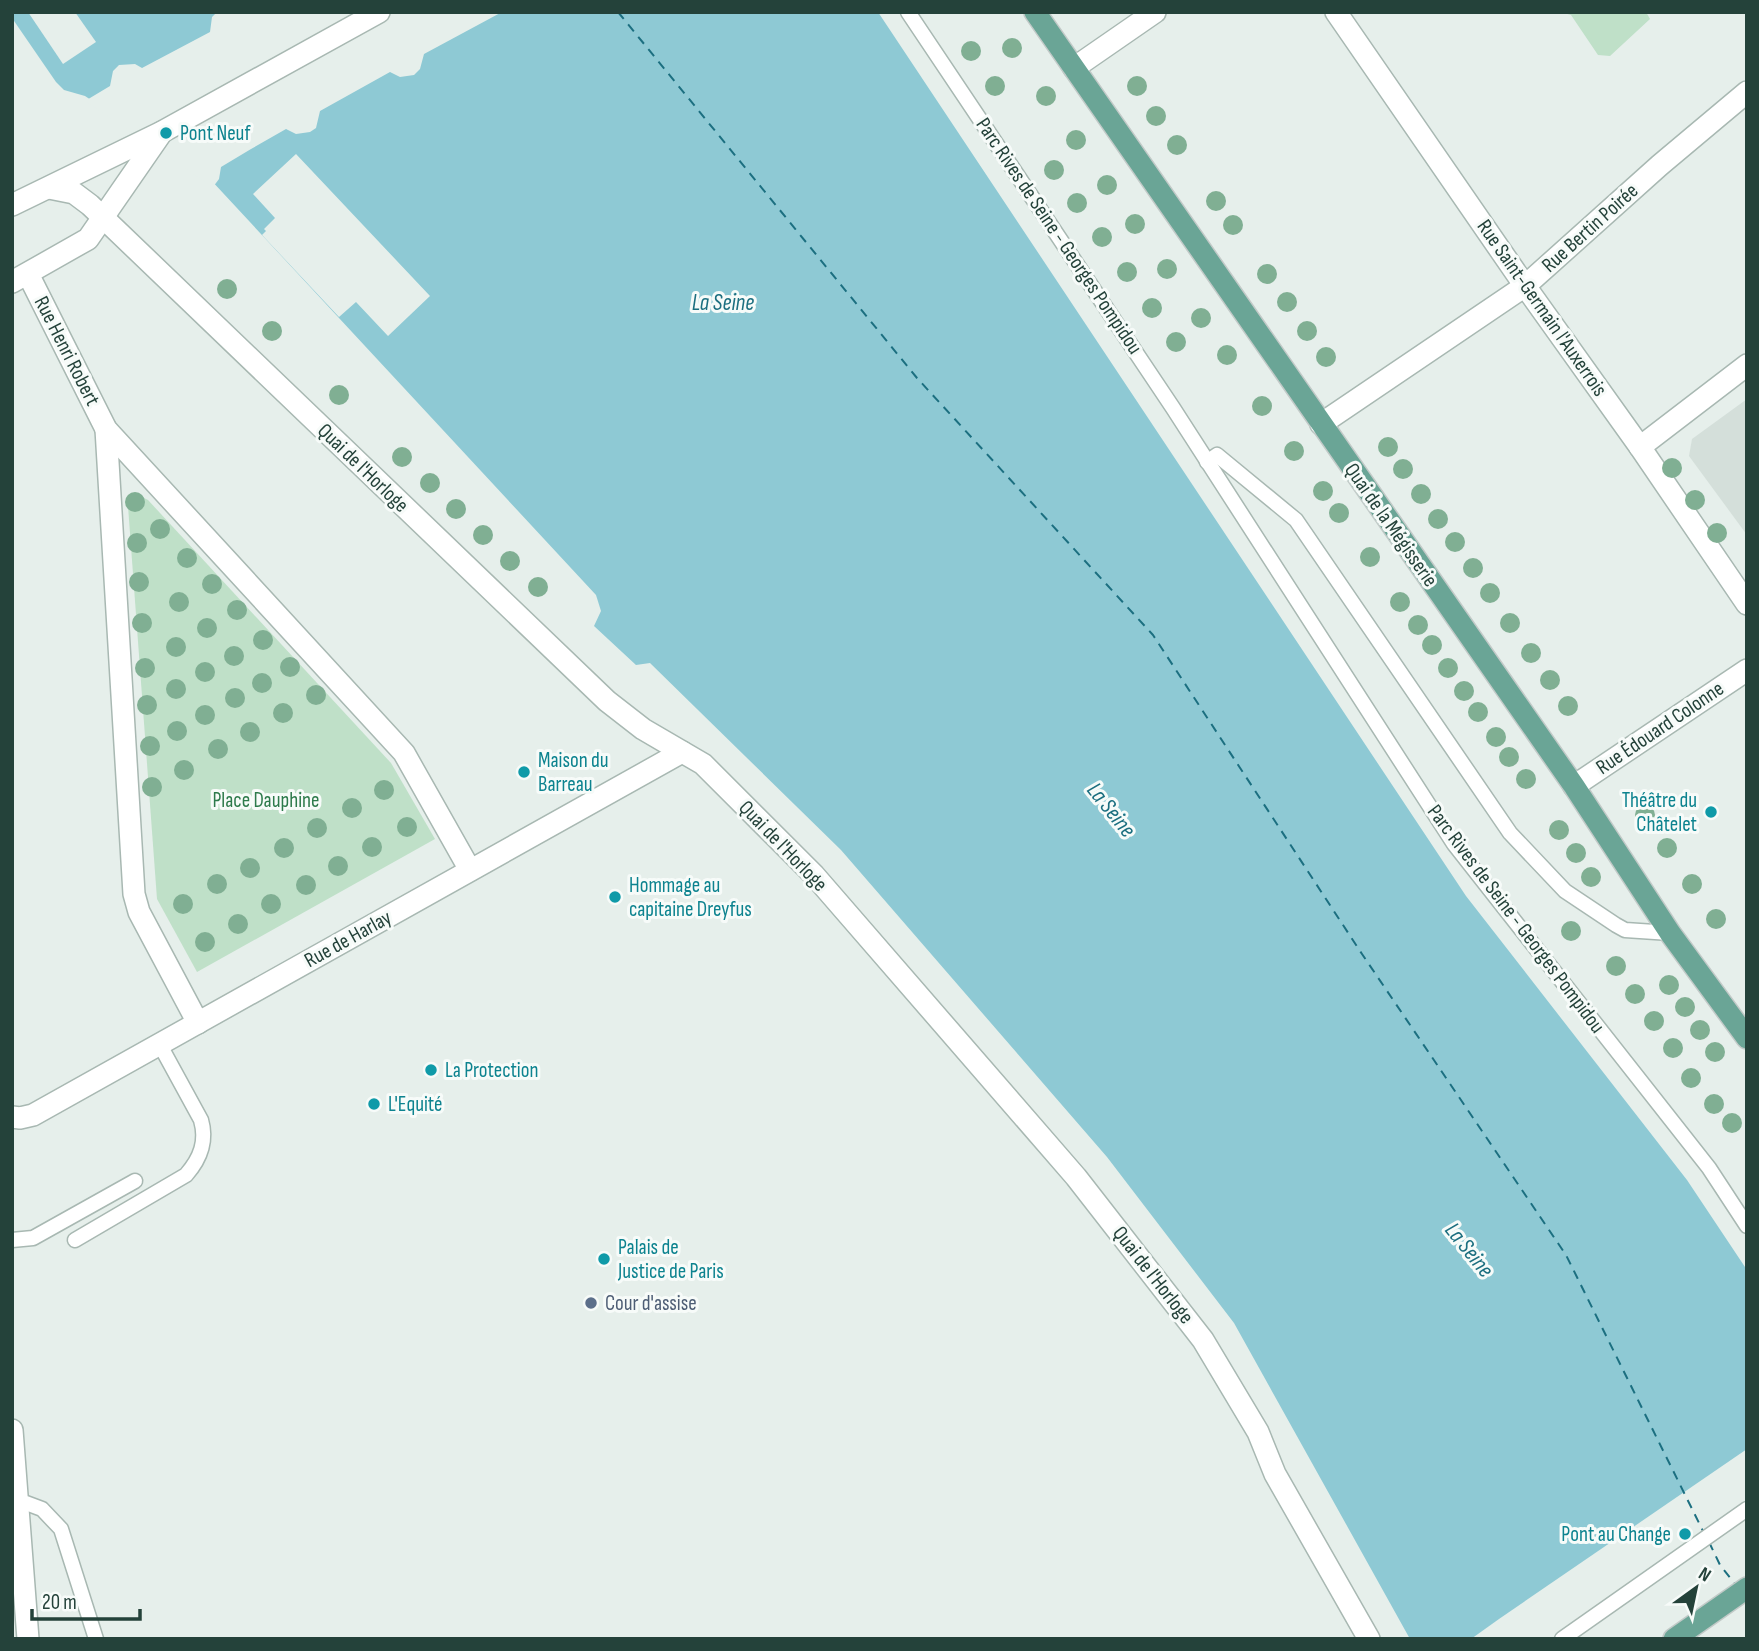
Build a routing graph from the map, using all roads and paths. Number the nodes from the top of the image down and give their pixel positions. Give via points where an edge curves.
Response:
1 (379, 12) edge
2 (908, 12) edge
3 (1035, 12) edge
4 (1155, 12) edge
5 (1336, 12) edge
6 (1074, 68) junction
7 (1747, 92) edge
8 (162, 132) junction
9 (49, 188) junction
10 (12, 205) edge
11 (104, 218) junction
12 (20, 278) edge
13 (1525, 286) junction
14 (1747, 365) edge
15 (1321, 424) junction
16 (106, 429) junction
17 (1640, 447) junction
18 (1207, 462) junction
19 (1747, 604) edge
20 (1747, 670) edge
21 (681, 752) junction
22 (1574, 786) junction
23 (470, 870) junction
24 (1670, 933) junction
25 (198, 1023) junction
26 (1747, 1038) edge
27 (160, 1045) junction
28 (12, 1117) edge
29 (135, 1181) dead end
30 (1747, 1226) edge
31 (12, 1240) edge
32 (75, 1240) dead end
33 (12, 1430) edge
34 (18, 1503) junction
35 (1747, 1509) edge
36 (1747, 1588) edge
37 (28, 1639) edge
38 (96, 1639) edge
39 (1369, 1639) edge
40 (1562, 1639) edge
41 (1674, 1639) edge

1 - 8 street
2 - 18 lane, Parc Rives de Seine - Georges Pompidou
3 - 6 main road, Quai de la Mégisserie
4 - 6 street
5 - 13 street, Rue Saint-Germain l'Auxerrois
6 - 15 main road, Quai de la Mégisserie
7 - 13 street, Rue Bertin Poirée
8 - 9 street
8 - 11 street
9 - 10 street
9 - 11 street, Quai de l'Horloge via 74,193
11 - 12 street via 88,239
11 - 21 street, Quai de l'Horloge via 607,701
12 - 16 street, Rue Henri Robert
13 - 15 street, Rue Bertin Poirée
13 - 17 street, Rue Saint-Germain l'Auxerrois
14 - 17 street
15 - 22 main road, Quai de la Mégisserie
16 - 23 street via 404,753
16 - 25 street via 134,894 139,912
17 - 19 street, Rue Saint-Germain l'Auxerrois
18 - 24 lane via 1217,455 1296,520 1510,834 1537,864 1565,891 1625,930
18 - 30 lane, Parc Rives de Seine - Georges Pompidou via 1454,844 1709,1168
20 - 22 street, Rue Édouard Colonne
21 - 23 street, Rue de Harlay
21 - 39 street, Quai de l'Horloge via 703,764 814,875 1076,1177 1203,1339
22 - 24 main road, Quai de la Mégisserie
23 - 25 street, Rue de Harlay
24 - 26 main road, Quai de la Mégisserie
25 - 27 street, Rue de Harlay
27 - 28 street, Rue de Harlay via 33,1115
27 - 32 lane via 201,1119 200,1155 186,1175
29 - 31 lane via 33,1238
33 - 34 street
34 - 37 street
34 - 38 lane via 42,1509 61,1529
35 - 40 lane
36 - 41 main road

